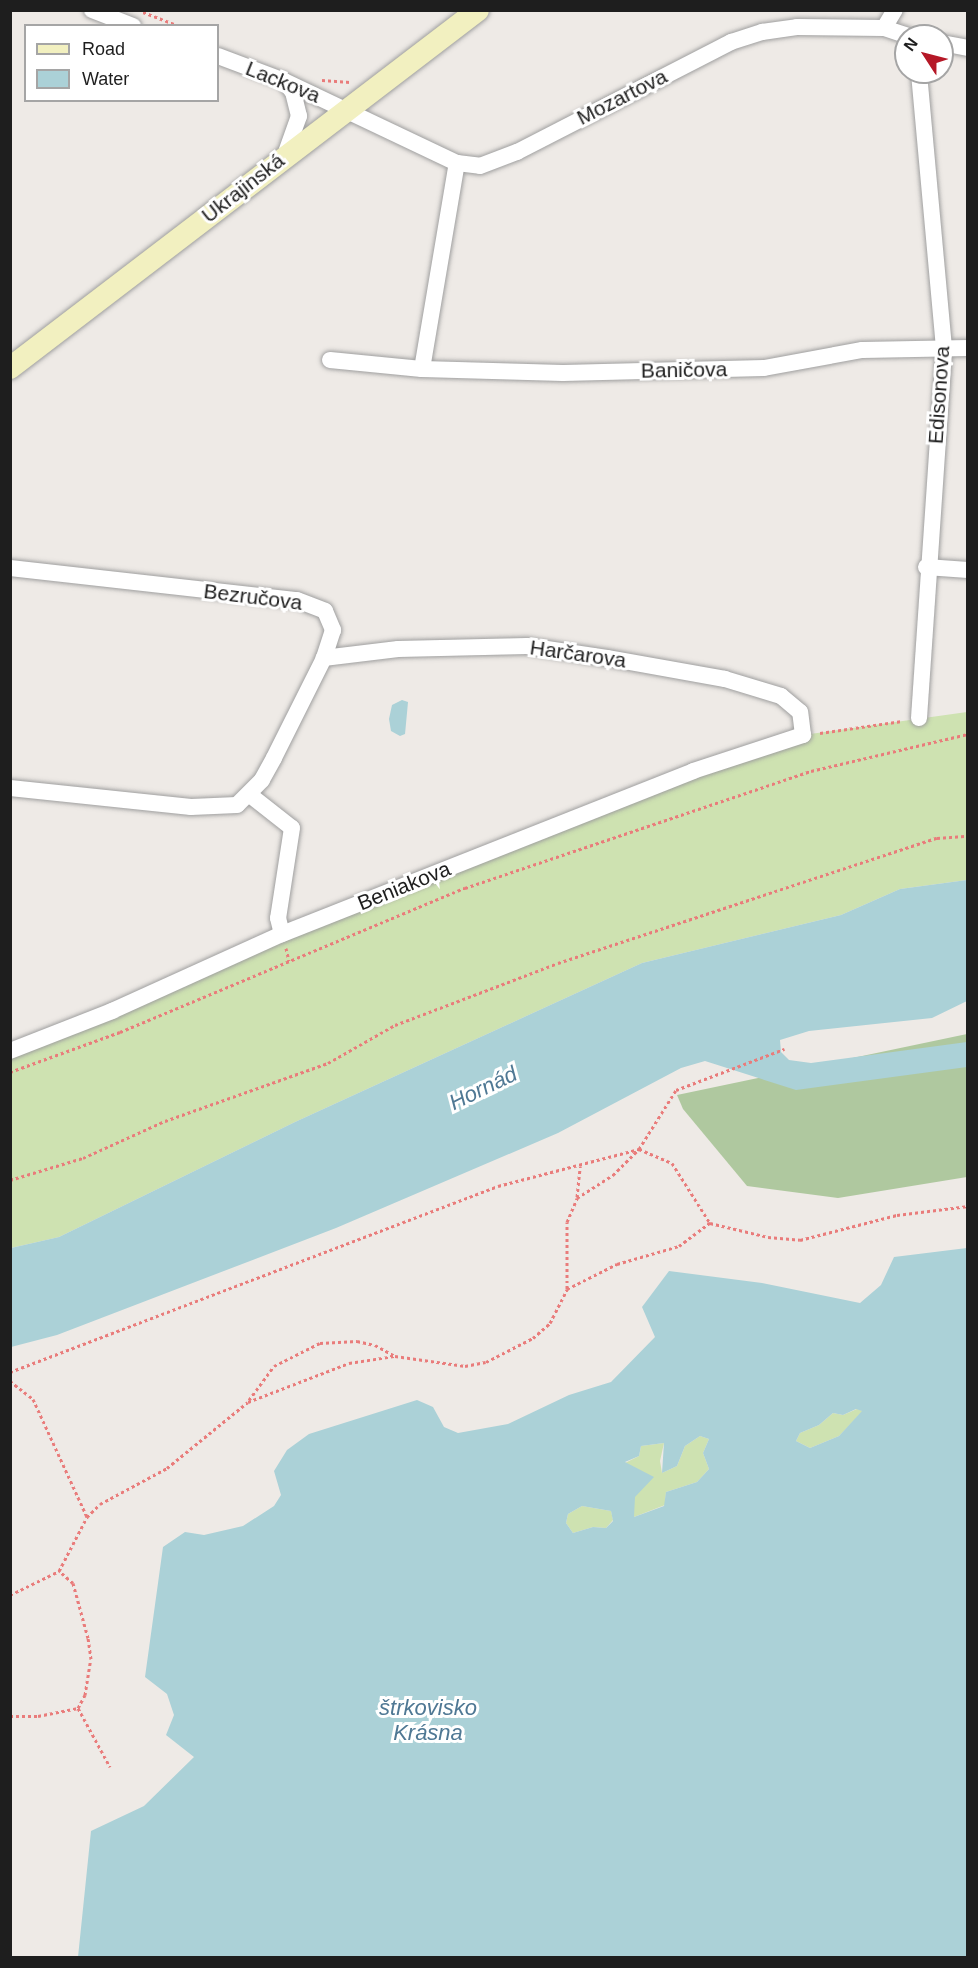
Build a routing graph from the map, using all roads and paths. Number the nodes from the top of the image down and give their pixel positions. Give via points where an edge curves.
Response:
1 (92, 10) edge
2 (140, 10) edge
3 (478, 10) edge
4 (895, 10) edge
5 (128, 24) edge
6 (175, 24) edge
7 (884, 28) junction
8 (894, 31) edge
9 (219, 56) edge
10 (282, 80) junction
11 (920, 84) edge
12 (347, 109) junction
13 (285, 156) junction
14 (457, 163) junction
15 (944, 348) junction
16 (968, 348) edge
17 (330, 360) dead end
18 (10, 368) edge
19 (422, 369) junction
20 (926, 567) junction
21 (10, 568) edge
22 (968, 570) edge
23 (324, 658) junction
24 (919, 718) joint
25 (968, 734) edge
26 (803, 735) junction
27 (10, 788) edge
28 (250, 795) junction
29 (968, 836) edge
30 (282, 934) junction
31 (784, 1049) dead end
32 (10, 1051) edge
33 (10, 1072) edge
34 (639, 1149) junction
35 (580, 1166) junction
36 (10, 1180) edge
37 (577, 1198) junction
38 (968, 1206) edge
39 (710, 1223) junction
40 (567, 1289) junction
41 (395, 1356) junction
42 (10, 1372) edge
43 (10, 1381) edge
44 (248, 1402) junction
45 (87, 1518) junction
46 (59, 1571) junction
47 (10, 1595) edge
48 (78, 1708) junction
49 (10, 1716) edge
50 (110, 1767) dead end

1 - 5 street
2 - 6 path
3 - 12 main road, Ukrajinská
4 - 7 street
7 - 8 street, Mozartova
7 - 14 street, Mozartova via 797,27 762,32 731,42 517,152 480,166
9 - 10 street, Lackova
10 - 12 street, Lackova
10 - 13 street via 293,92 299,116
11 - 15 street, Edisonova
12 - 13 main road, Ukrajinská
12 - 14 street, Mozartova
13 - 18 main road, Ukrajinská
14 - 19 street
15 - 16 street, Baničova
15 - 19 street, Baničova via 862,350 764,368 563,373
15 - 20 street, Edisonova
17 - 19 street, Baničova
20 - 22 street
20 - 24 street, Edisonova
21 - 23 street, Bezručova via 313,604 332,621
23 - 26 street, Harčarova via 398,649 527,646 607,658 725,679 781,696 800,712
23 - 28 street, Bezručova via 274,758
24 - 26 path
25 - 33 path via 812,771 465,888 120,1032
26 - 30 street, Beniakova via 693,771
27 - 28 street via 190,807 237,805
28 - 30 street via 292,828 278,918
29 - 36 path via 937,838 558,963 395,1025 328,1063 165,1121 83,1158
30 - 32 street, Beniakova via 112,1011
31 - 34 path via 676,1090
34 - 35 path
34 - 37 path via 613,1174
34 - 39 path via 672,1163
35 - 37 path
35 - 42 path via 498,1185
37 - 40 path via 567,1222
38 - 39 path via 897,1215 800,1240
39 - 40 path via 679,1246 617,1264
40 - 41 path via 550,1323 533,1338 486,1362 465,1366
41 - 44 path via 324,1371
41 - 44 path via 357,1341 320,1342 274,1366
43 - 45 path via 33,1399
44 - 45 path via 167,1468 118,1493
45 - 46 path
46 - 47 path
46 - 48 path via 73,1583 91,1659 89,1680
48 - 49 path via 38,1716
48 - 50 path

